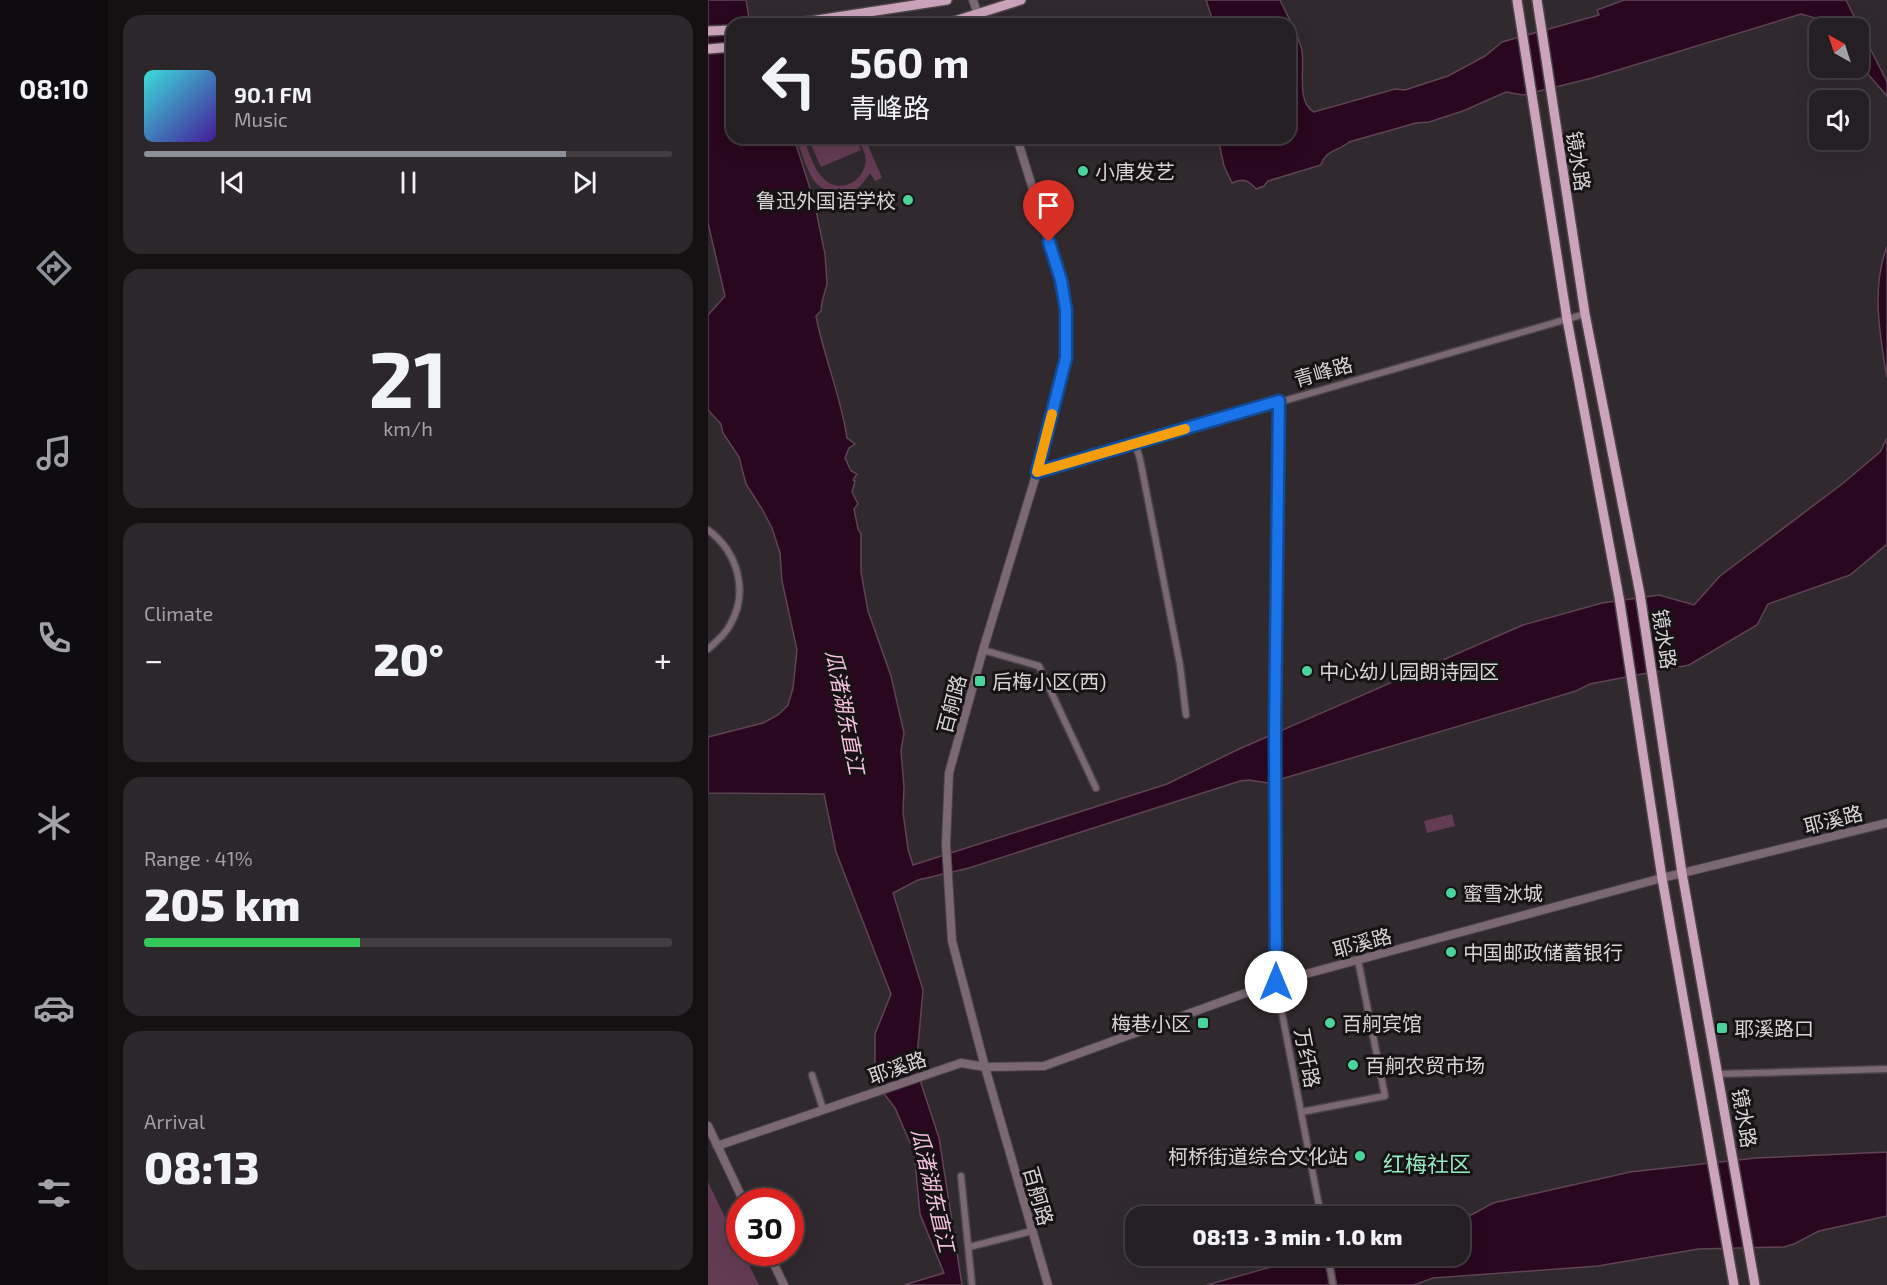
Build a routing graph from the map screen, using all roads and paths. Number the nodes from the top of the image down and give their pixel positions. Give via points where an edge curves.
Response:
1 (948, 0) edge
2 (973, 0) edge
3 (1021, 0) edge
4 (1517, 0) edge
5 (1537, 0) edge
6 (978, 14) junction
7 (830, 18) edge
8 (965, 18) edge
9 (979, 18) edge
10 (726, 30) edge
11 (708, 31) edge
12 (726, 48) edge
13 (708, 49) edge
14 (1019, 144) edge
15 (1585, 314) junction
16 (1567, 319) junction
17 (1279, 401) junction
18 (1135, 443) junction
19 (1037, 472) junction
20 (708, 530) edge
21 (708, 649) edge
22 (983, 650) junction
23 (1186, 715) dead end
24 (1096, 789) dead end
25 (1887, 823) edge
26 (1682, 873) junction
27 (1662, 878) junction
28 (1358, 960) junction
29 (1276, 982) junction
30 (985, 1067) junction
31 (1887, 1069) edge
32 (1719, 1074) junction
33 (812, 1076) dead end
34 (823, 1110) junction
35 (1301, 1112) junction
36 (708, 1126) edge
37 (717, 1146) junction
38 (962, 1176) dead end
39 (737, 1188) edge
40 (1319, 1206) edge
41 (1032, 1231) junction
42 (969, 1247) junction
43 (774, 1266) edge
44 (1330, 1266) edge
45 (784, 1285) edge
46 (972, 1285) edge
47 (1048, 1285) edge
48 (1333, 1285) edge
49 (1734, 1285) edge
50 (1755, 1285) edge

1 - 7 main road
2 - 6 street
3 - 6 main road
4 - 16 main road, 镜水路
5 - 15 main road, 镜水路
6 - 8 main road
6 - 9 street
10 - 11 main road
12 - 13 main road
14 - 19 street, 百舸路 via 1061,280 1066,310 1066,358
15 - 16 street, 青峰路
15 - 26 main road, 镜水路 via 1640,594
16 - 17 street, 青峰路
16 - 27 main road, 镜水路 via 1618,597
17 - 18 street, 青峰路
17 - 29 street, 万纤路
18 - 19 street, 青峰路
18 - 23 street via 1180,665
19 - 22 street, 百舸路
20 - 21 street via 729,553 738,573 740,593 730,625
22 - 24 street via 1039,666
22 - 30 street, 百舸路 via 949,774 946,844 952,941
25 - 26 street, 耶溪路
26 - 27 street, 耶溪路
26 - 32 main road, 镜水路
27 - 28 street, 耶溪路
27 - 49 main road, 镜水路
28 - 29 street, 耶溪路
28 - 35 street via 1385,1096
29 - 30 street, 耶溪路 via 1044,1066
29 - 35 street, 万纤路
30 - 34 street, 耶溪路 via 961,1063
30 - 41 street, 百舸路
31 - 32 street
32 - 50 main road, 镜水路
33 - 34 street
34 - 37 street, 耶溪路
35 - 40 street, 万纤路
36 - 37 street
37 - 39 street
38 - 42 street
41 - 42 street
41 - 47 street, 百舸路
42 - 46 street
43 - 45 street
44 - 48 street

